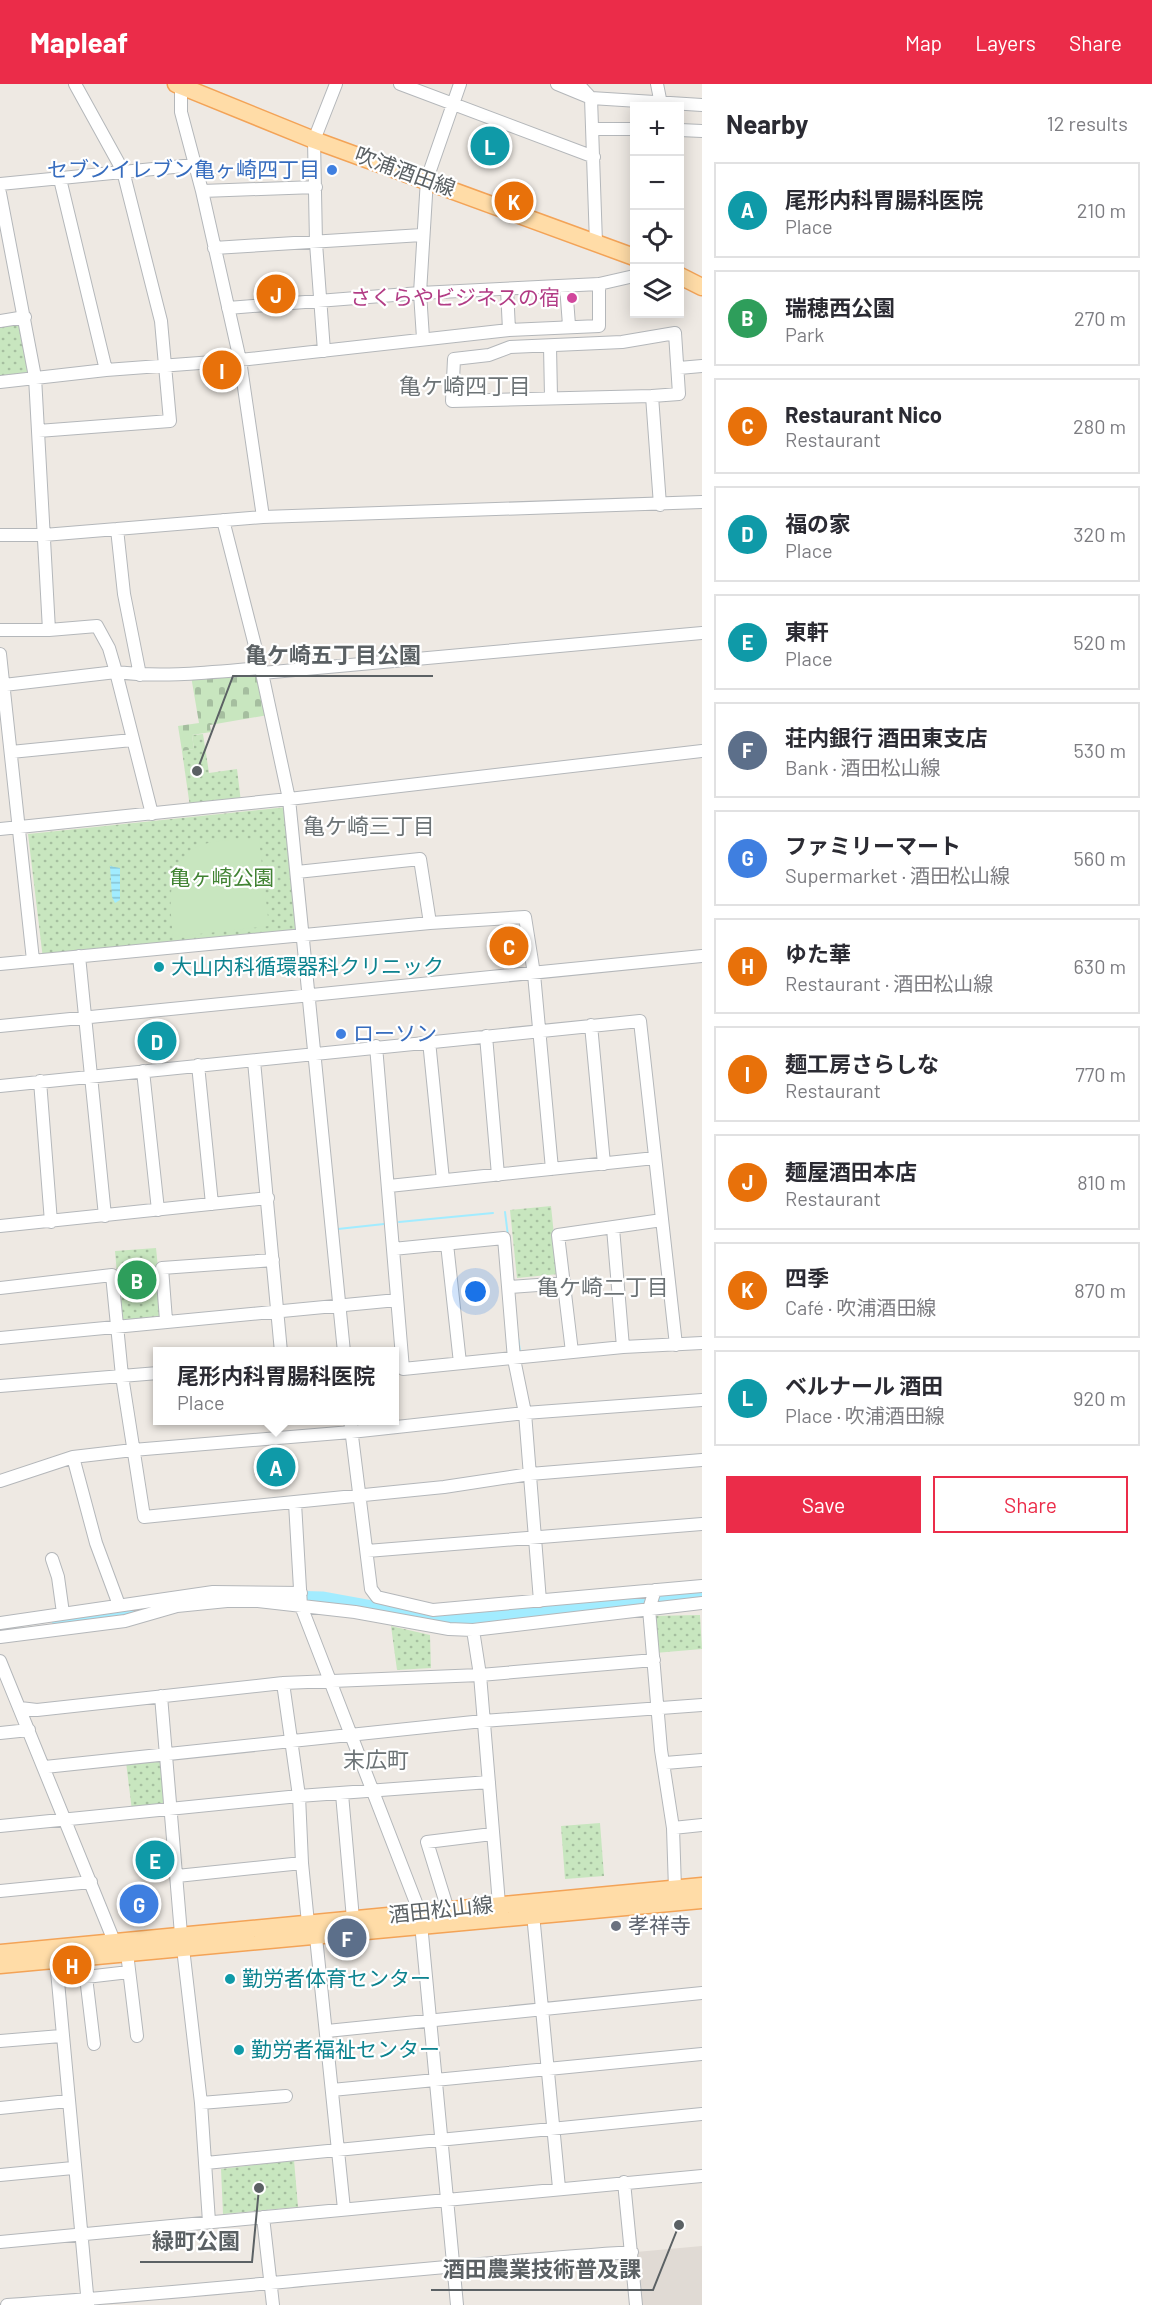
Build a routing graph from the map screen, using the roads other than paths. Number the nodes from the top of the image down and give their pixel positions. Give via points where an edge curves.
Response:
1 (75, 84) edge
2 (336, 84) edge
3 (400, 84) edge
4 (460, 84) edge
5 (557, 84) edge
6 (578, 84) edge
7 (657, 84) edge
8 (179, 85) edge
9 (591, 98) junction
10 (638, 102) edge
11 (661, 102) edge
12 (453, 104) junction
13 (684, 105) edge
14 (702, 105) edge
15 (594, 129) junction
16 (630, 129) edge
17 (684, 130) edge
18 (702, 131) edge
19 (314, 140) junction
20 (594, 157) junction
21 (194, 165) junction
22 (123, 171) junction
23 (60, 179) junction
24 (427, 179) junction
25 (0, 184) edge
26 (316, 186) junction
27 (202, 191) junction
28 (0, 193) edge
29 (422, 235) junction
30 (316, 243) junction
31 (596, 243) junction
32 (214, 248) junction
33 (630, 256) edge
34 (630, 277) edge
35 (684, 278) edge
36 (599, 284) junction
37 (566, 286) junction
38 (702, 286) edge
39 (507, 289) junction
40 (420, 293) junction
41 (320, 301) junction
42 (228, 308) junction
43 (26, 317) junction
44 (0, 321) edge
45 (568, 325) junction
46 (509, 330) junction
47 (423, 338) junction
48 (550, 346) junction
49 (324, 351) junction
50 (240, 360) junction
51 (166, 366) junction
52 (702, 366) edge
53 (679, 368) junction
54 (106, 370) junction
55 (35, 377) junction
56 (0, 382) edge
57 (652, 396) junction
58 (550, 397) junction
59 (38, 431) junction
60 (702, 502) edge
61 (660, 505) junction
62 (262, 517) junction
63 (222, 520) junction
64 (117, 529) junction
65 (0, 535) edge
66 (44, 535) junction
67 (0, 630) edge
68 (49, 630) junction
69 (702, 633) edge
70 (0, 654) edge
71 (261, 670) junction
72 (116, 672) junction
73 (140, 675) junction
74 (4, 685) junction
75 (132, 740) junction
76 (702, 751) edge
77 (11, 752) junction
78 (289, 799) junction
79 (152, 814) junction
80 (19, 827) junction
81 (0, 829) edge
82 (297, 872) junction
83 (430, 923) junction
84 (303, 936) junction
85 (79, 956) junction
86 (702, 956) edge
87 (33, 960) junction
88 (0, 964) edge
89 (534, 974) junction
90 (309, 997) junction
91 (83, 1017) junction
92 (0, 1026) edge
93 (591, 1026) junction
94 (540, 1030) junction
95 (486, 1036) junction
96 (429, 1041) junction
97 (376, 1046) junction
98 (314, 1052) junction
99 (254, 1061) junction
100 (198, 1065) junction
101 (143, 1071) junction
102 (90, 1077) junction
103 (40, 1081) junction
104 (0, 1086) edge
105 (656, 1158) junction
106 (604, 1164) junction
107 (552, 1169) junction
108 (498, 1175) junction
109 (443, 1180) junction
110 (389, 1186) junction
111 (268, 1198) junction
112 (212, 1204) junction
113 (158, 1210) junction
114 (105, 1216) junction
115 (0, 1220) edge
116 (662, 1220) junction
117 (51, 1222) junction
118 (0, 1226) edge
119 (613, 1227) junction
120 (447, 1244) junction
121 (393, 1249) junction
122 (273, 1260) junction
123 (565, 1283) junction
124 (510, 1287) junction
125 (0, 1288) edge
126 (397, 1300) junction
127 (340, 1305) junction
128 (278, 1310) junction
129 (166, 1320) junction
130 (117, 1325) junction
131 (0, 1338) edge
132 (702, 1343) edge
133 (676, 1345) junction
134 (281, 1347) edge
135 (344, 1347) edge
136 (623, 1347) junction
137 (572, 1352) junction
138 (514, 1359) junction
139 (460, 1363) junction
140 (153, 1373) edge
141 (122, 1376) junction
142 (0, 1386) edge
143 (702, 1400) edge
144 (525, 1413) junction
145 (399, 1422) edge
146 (351, 1426) edge
147 (133, 1450) junction
148 (73, 1457) junction
149 (702, 1460) edge
150 (530, 1474) junction
151 (0, 1481) edge
152 (359, 1495) junction
153 (295, 1503) junction
154 (702, 1524) edge
155 (534, 1538) junction
156 (368, 1551) junction
157 (52, 1559) dead end
158 (702, 1586) edge
159 (655, 1590) junction
160 (300, 1593) junction
161 (540, 1601) junction
162 (702, 1603) edge
163 (119, 1605) junction
164 (301, 1606) junction
165 (649, 1609) junction
166 (63, 1613) junction
167 (0, 1623) edge
168 (473, 1630) junction
169 (0, 1637) edge
170 (654, 1660) junction
171 (0, 1661) edge
172 (480, 1675) junction
173 (283, 1683) junction
174 (333, 1683) junction
175 (161, 1696) junction
176 (702, 1705) edge
177 (20, 1708) junction
178 (657, 1708) junction
179 (483, 1721) junction
180 (30, 1730) junction
181 (0, 1733) edge
182 (353, 1736) junction
183 (289, 1741) junction
184 (167, 1753) junction
185 (702, 1760) edge
186 (665, 1763) junction
187 (45, 1767) junction
188 (489, 1782) junction
189 (373, 1792) junction
190 (342, 1794) junction
191 (299, 1796) junction
192 (172, 1810) junction
193 (67, 1819) junction
194 (702, 1825) edge
195 (0, 1826) edge
196 (673, 1828) junction
197 (492, 1834) junction
198 (302, 1863) junction
199 (177, 1876) junction
200 (91, 1882) junction
201 (702, 1886) edge
202 (675, 1889) junction
203 (0, 1891) edge
204 (702, 1900) edge
205 (499, 1904) junction
206 (448, 1910) junction
207 (533, 1914) junction
208 (353, 1919) junction
209 (421, 1920) junction
210 (312, 1930) junction
211 (114, 1941) junction
212 (182, 1941) junction
213 (0, 1953) edge
214 (127, 1953) junction
215 (56, 1960) junction
216 (0, 1965) edge
217 (129, 1972) junction
218 (702, 1993) edge
219 (542, 2008) junction
220 (430, 2020) junction
221 (327, 2031) junction
222 (61, 2036) junction
223 (138, 2036) dead end
224 (0, 2041) edge
225 (94, 2044) dead end
226 (702, 2054) edge
227 (547, 2069) junction
228 (436, 2080) junction
229 (332, 2090) junction
230 (286, 2096) dead end
231 (68, 2101) junction
232 (201, 2103) junction
233 (0, 2108) edge
234 (702, 2114) edge
235 (553, 2129) junction
236 (440, 2138) junction
237 (336, 2149) junction
238 (206, 2163) junction
239 (73, 2168) junction
240 (0, 2175) edge
241 (702, 2176) edge
242 (624, 2182) junction
243 (559, 2188) junction
244 (448, 2199) junction
245 (344, 2209) junction
246 (263, 2217) junction
247 (209, 2222) junction
248 (81, 2235) junction
249 (0, 2242) edge
250 (632, 2252) junction
251 (453, 2264) junction
252 (271, 2282) junction
253 (88, 2302) edge
254 (7, 2305) edge
255 (273, 2305) edge
256 (457, 2305) edge
257 (636, 2305) edge

1 - 22 street
2 - 19 street
3 - 12 street
4 - 12 street
5 - 9 street
6 - 9 street
7 - 11 street
8 - 19 main road, 吹浦酒田線
8 - 21 street via 181,112
9 - 10 street
9 - 15 street
12 - 20 street
12 - 24 street
13 - 14 street
15 - 16 street
15 - 20 street
17 - 18 street
19 - 24 main road, 吹浦酒田線
19 - 26 street
20 - 31 street
21 - 22 street
21 - 27 street
22 - 23 street
22 - 51 street via 161,321
23 - 25 street
23 - 54 street
24 - 29 street
24 - 31 main road, 吹浦酒田線
26 - 27 street
26 - 30 street
27 - 32 street
28 - 43 street
29 - 30 street
29 - 40 street
30 - 32 street
30 - 41 street
31 - 33 main road, 吹浦酒田線
32 - 42 street
34 - 36 street
35 - 38 main road
36 - 37 street
36 - 45 street via 599,326
37 - 39 street
37 - 45 street
39 - 40 street
39 - 46 street
40 - 41 street
40 - 47 street
41 - 42 street
41 - 49 street
42 - 50 street
43 - 44 street
43 - 55 street
45 - 46 street
46 - 47 street
47 - 49 street
48 - 53 street via 622,342 675,333
48 - 58 street
48 - 58 street via 510,347 489,355 454,359 452,401
49 - 50 street
50 - 51 street
50 - 62 street
51 - 54 street
51 - 59 street via 170,421
52 - 53 street
53 - 57 street via 679,394
54 - 55 street
55 - 56 street
55 - 59 street
57 - 58 street
57 - 61 street
59 - 66 street
60 - 61 street
61 - 62 street
62 - 63 street
63 - 64 street
63 - 71 street
64 - 66 street
64 - 73 street via 124,594
65 - 66 street
66 - 68 street
67 - 68 street
68 - 72 street via 97,626
69 - 71 street
70 - 74 street
71 - 73 street
71 - 78 street
72 - 73 street
72 - 74 street
72 - 75 street
74 - 77 street
75 - 77 street
75 - 79 street
76 - 78 street
77 - 80 street
78 - 79 street
78 - 82 street
79 - 80 street
80 - 81 street
80 - 87 street
82 - 83 street via 420,859
82 - 84 street
83 - 84 street
83 - 89 street via 525,916
84 - 85 street
84 - 90 street
85 - 87 street
85 - 91 street
86 - 89 street
87 - 88 street
89 - 90 street
89 - 94 street
90 - 91 street
90 - 98 street
91 - 92 street
91 - 102 street
93 - 94 street
93 - 105 street via 640,1021
93 - 106 street
94 - 95 street
94 - 107 street
95 - 96 street
95 - 108 street
96 - 97 street
96 - 109 street
97 - 98 street
97 - 110 street
98 - 99 street
98 - 127 street
99 - 100 street
99 - 111 street
100 - 101 street
100 - 112 street
101 - 102 street
101 - 113 street
102 - 103 street
102 - 114 street
103 - 104 street
103 - 117 street
105 - 106 street
105 - 116 street
106 - 107 street
107 - 108 street
108 - 109 street
109 - 110 street
110 - 121 street
111 - 112 street
111 - 122 street
112 - 113 street
113 - 114 street
114 - 117 street
115 - 118 street
116 - 119 street
116 - 133 street
117 - 118 street
119 - 123 street via 558,1235
119 - 136 street
120 - 121 street
120 - 124 street via 504,1238
120 - 139 street
121 - 126 street
122 - 128 street
122 - 129 street via 162,1268
123 - 124 street
123 - 137 street
124 - 138 street
125 - 130 street via 112,1275
126 - 127 street
126 - 139 street via 403,1369
127 - 128 street
127 - 135 street
128 - 129 street
128 - 134 street
129 - 130 street
130 - 131 street
130 - 141 street
132 - 133 street
133 - 136 street
136 - 137 street
137 - 138 street
138 - 139 street
138 - 144 street
140 - 141 street
141 - 142 street
141 - 147 street
143 - 144 street
144 - 145 street
144 - 150 street
146 - 147 street
146 - 152 street
147 - 148 street
147 - 153 street via 144,1517
148 - 151 street
148 - 163 street via 96,1543
149 - 150 street
150 - 152 street
150 - 155 street
152 - 153 street
152 - 156 street
153 - 160 street
154 - 155 street
155 - 156 street
155 - 161 street
156 - 161 street via 371,1589 377,1597 433,1610
157 - 166 street
158 - 159 street
159 - 161 street
159 - 165 street
160 - 163 street via 213,1592
160 - 164 street
162 - 165 street
163 - 166 street
164 - 168 street
164 - 169 street via 258,1601 177,1606 125,1621
164 - 174 street
165 - 168 street
165 - 170 street
166 - 167 street
168 - 172 street
170 - 172 street
170 - 178 street
171 - 177 street
172 - 174 street
172 - 179 street
173 - 174 street
173 - 175 street
173 - 183 street
174 - 182 street
175 - 177 street via 37,1710
175 - 184 street
176 - 178 street
177 - 180 street
178 - 179 street
178 - 186 street
179 - 182 street
179 - 188 street
180 - 181 street
180 - 187 street
182 - 183 street
182 - 189 street
183 - 184 street
183 - 191 street
184 - 187 street
184 - 192 street
185 - 186 street
186 - 196 street
187 - 193 street
188 - 189 street
188 - 197 street
189 - 190 street
189 - 209 street
190 - 191 street
190 - 208 street
191 - 192 street
191 - 198 street
192 - 193 street
192 - 199 street
193 - 195 street
193 - 200 street
194 - 196 street
196 - 202 street
197 - 205 street
197 - 206 street via 427,1842
198 - 199 street
198 - 210 street
199 - 212 street
200 - 203 street
200 - 211 street
201 - 202 main road, 酒田松山線
202 - 205 main road, 酒田松山線
204 - 207 main road, 酒田松山線
205 - 206 main road, 酒田松山線
206 - 209 main road, 酒田松山線
207 - 209 main road, 酒田松山線
207 - 219 street
208 - 209 main road, 酒田松山線
208 - 210 main road, 酒田松山線
209 - 210 main road, 酒田松山線
209 - 220 street
210 - 212 main road, 酒田松山線
210 - 221 street
211 - 212 main road, 酒田松山線
211 - 213 main road, 酒田松山線
211 - 214 street
212 - 214 main road, 酒田松山線
212 - 232 street
214 - 215 main road, 酒田松山線
214 - 217 street
215 - 216 main road, 酒田松山線
215 - 222 street
217 - 223 street
217 - 225 street via 86,1977
218 - 219 street
219 - 220 street
219 - 227 street
220 - 221 street
220 - 228 street
221 - 229 street
222 - 224 street
222 - 231 street
226 - 227 street
227 - 228 street
227 - 235 street
228 - 229 street
228 - 236 street
229 - 237 street
230 - 232 street
231 - 233 street
231 - 239 street
232 - 238 street
234 - 235 street
235 - 236 street
235 - 243 street
236 - 237 street
236 - 244 street
237 - 238 street
237 - 245 street
238 - 247 street
239 - 240 street
239 - 248 street
241 - 242 street
242 - 243 street
242 - 250 street
243 - 244 street
244 - 245 street
244 - 251 street
245 - 246 street
246 - 247 street
246 - 252 street
247 - 248 street
248 - 249 street
248 - 253 street
250 - 251 street
250 - 257 street
251 - 252 street
251 - 256 street
252 - 253 street
252 - 255 street
253 - 254 street

